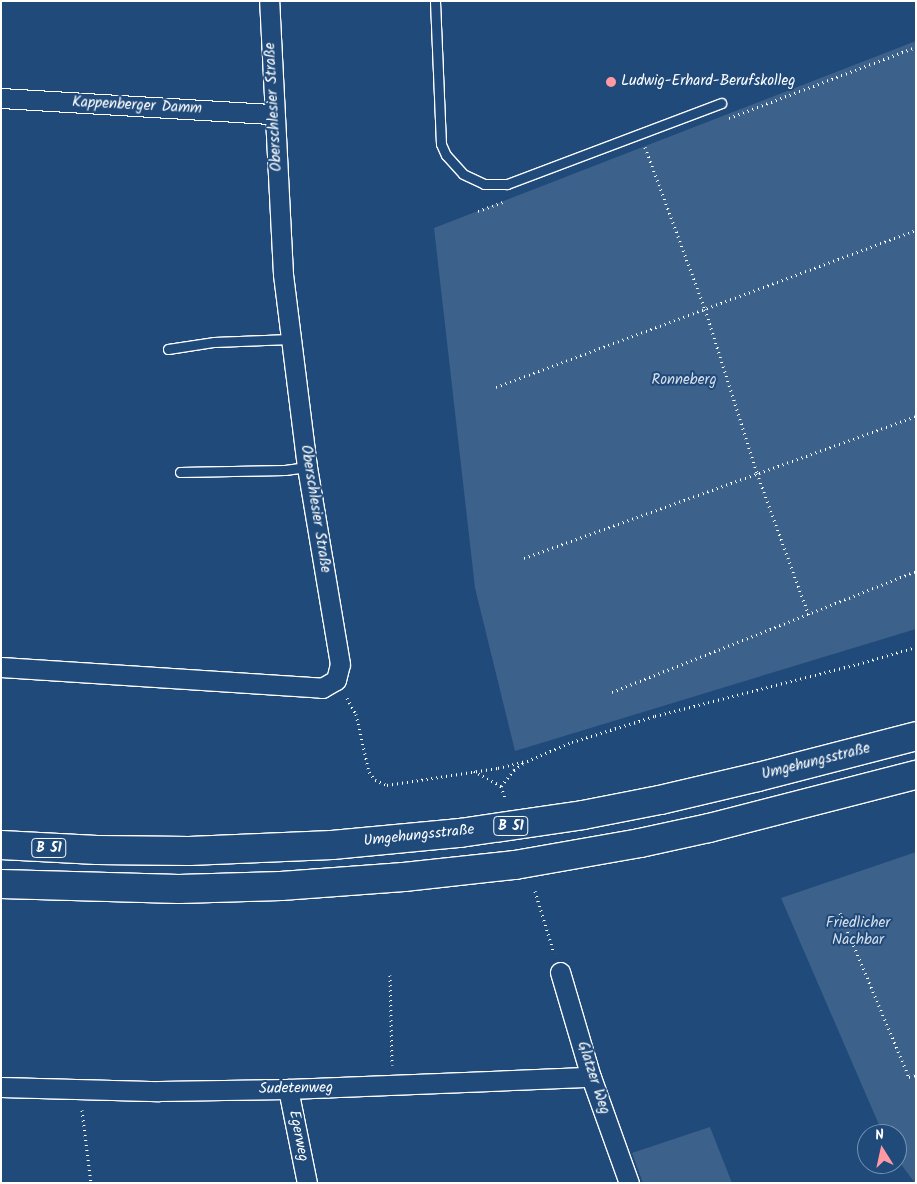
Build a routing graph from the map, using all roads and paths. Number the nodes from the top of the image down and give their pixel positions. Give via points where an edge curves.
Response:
1 (269, 1) edge
2 (435, 1) edge
3 (1, 98) edge
4 (721, 103) dead end
5 (273, 114) junction
6 (646, 150) dead end
7 (916, 230) edge
8 (705, 309) junction
9 (290, 339) junction
10 (168, 349) dead end
11 (496, 387) dead end
12 (916, 416) edge
13 (307, 466) junction
14 (180, 472) dead end
15 (757, 473) junction
16 (524, 558) dead end
17 (916, 571) edge
18 (809, 616) junction
19 (916, 647) edge
20 (1, 667) edge
21 (336, 680) junction
22 (612, 692) dead end
23 (916, 736) edge
24 (527, 761) junction
25 (474, 771) junction
26 (916, 775) edge
27 (501, 786) junction
28 (505, 798) dead end
29 (1, 845) edge
30 (1, 884) edge
31 (536, 892) dead end
32 (840, 913) dead end
33 (560, 972) joint
34 (390, 975) dead end
35 (916, 1075) edge
36 (591, 1077) junction
37 (393, 1086) junction
38 (1, 1087) edge
39 (288, 1089) junction
40 (79, 1090) junction
41 (91, 1183) edge
42 (307, 1183) edge
43 (629, 1183) edge

1 - 5 street, Oberschlesier Straße
2 - 4 lane via 441,144 463,174 484,184 506,184
3 - 5 street, Kappenberger Damm
5 - 9 street, Oberschlesier Straße
6 - 8 path
7 - 8 path
8 - 11 path
8 - 15 path
9 - 10 lane via 214,342
9 - 13 street, Oberschlesier Straße
12 - 15 path
13 - 14 lane via 285,470
13 - 21 street, Oberschlesier Straße via 340,664
15 - 16 path
15 - 18 path
17 - 18 path
18 - 22 path
19 - 24 path via 655,716 572,742
20 - 21 street via 322,688
21 - 25 path via 356,714 369,772 375,780 387,785
23 - 29 highway, Umgehungsstraße / B 51 via 660,800 460,833 332,845 198,851
24 - 25 path
24 - 27 path via 514,770
25 - 27 path
26 - 30 highway via 709,828 515,865 281,886 179,889
27 - 28 path
31 - 33 path
32 - 35 path via 909,1077
33 - 36 street, Glatzer Weg
34 - 37 path
36 - 37 street, Sudetenweg
36 - 43 street, Glatzer Weg
37 - 39 street, Sudetenweg
38 - 40 street, Sudetenweg
39 - 40 street, Sudetenweg
39 - 42 street, Egerweg
40 - 41 path

